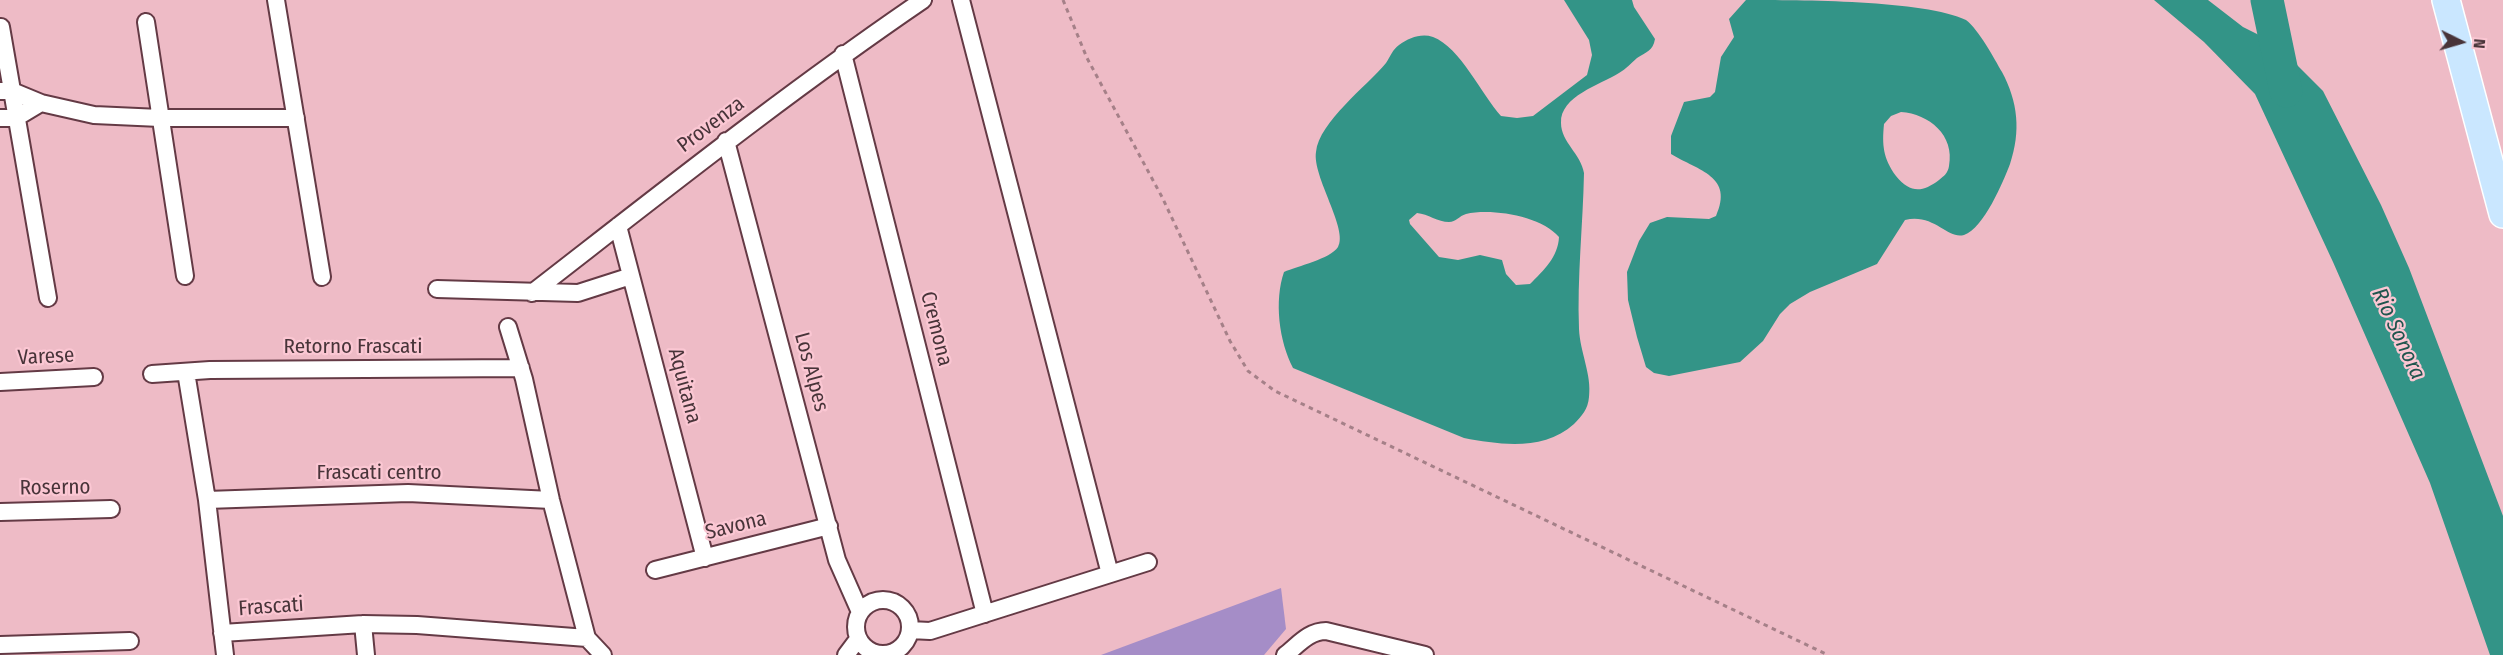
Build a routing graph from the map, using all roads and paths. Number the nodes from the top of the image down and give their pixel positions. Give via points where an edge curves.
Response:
1 (276, 0) edge
2 (923, 0) edge
3 (961, 0) edge
4 (1063, 0) edge
5 (2446, 0) edge
6 (146, 21) dead end
7 (1, 27) edge
8 (843, 54) junction
9 (6, 91) edge
10 (41, 103) junction
11 (160, 117) junction
12 (296, 117) junction
13 (8, 118) edge
14 (726, 141) junction
15 (2503, 214) edge
16 (618, 226) junction
17 (185, 276) dead end
18 (631, 276) junction
19 (322, 277) dead end
20 (437, 289) dead end
21 (532, 293) junction
22 (48, 298) dead end
23 (508, 327) dead end
24 (520, 368) junction
25 (186, 372) junction
26 (152, 374) dead end
27 (94, 377) dead end
28 (0, 382) edge
29 (207, 500) junction
30 (551, 500) junction
31 (111, 509) dead end
32 (0, 512) edge
33 (829, 526) junction
34 (705, 558) junction
35 (1148, 562) dead end
36 (655, 570) dead end
37 (1110, 574) junction
38 (860, 612) junction
39 (985, 614) junction
40 (363, 624) junction
41 (910, 630) junction
42 (222, 633) junction
43 (587, 638) junction
44 (858, 639) junction
45 (130, 641) dead end
46 (0, 645) edge
47 (82, 649) edge
48 (1393, 650) edge
49 (225, 655) edge
50 (366, 655) edge
51 (603, 655) edge
52 (846, 655) edge
53 (876, 655) edge
54 (1285, 655) edge
55 (1425, 655) edge
56 (1828, 655) edge

1 - 12 street
2 - 8 street, Provenza
3 - 37 street
4 - 56 path via 1088,58 1162,196 1248,371 1275,391
5 - 15 main road
6 - 11 street
7 - 9 street
8 - 14 street, Provenza
8 - 39 street, Cremona
9 - 10 street
9 - 13 street
10 - 11 street via 94,115
10 - 13 street
11 - 12 street
11 - 17 street
12 - 19 street
13 - 22 street
14 - 16 street, Provenza
14 - 33 street, Los Alpes
16 - 18 street, Aquitana
16 - 21 street, Provenza
18 - 21 street via 578,293
18 - 34 street, Aquitana
20 - 21 street
23 - 24 street
24 - 25 street, Retorno Frascati
24 - 30 street
25 - 26 street, Retorno Frascati
25 - 29 street, Frascati
27 - 28 street, Varese
29 - 30 street, Frascati centro via 408,493
29 - 42 street, Frascati
30 - 43 street
31 - 32 street, Roserno
33 - 34 street, Savona
33 - 38 street, Los Alpes via 845,582
34 - 36 street, Savona
35 - 37 street
37 - 39 street
38 - 41 street via 876,601 887,600 904,610
38 - 44 street via 855,626
39 - 41 street via 930,631
40 - 42 street, Frascati
40 - 43 street, Frascati
40 - 50 street
41 - 53 street via 898,650
42 - 49 street
43 - 51 street
44 - 52 street
44 - 53 street
45 - 47 street
46 - 47 street
48 - 54 street via 1318,631
48 - 55 street

